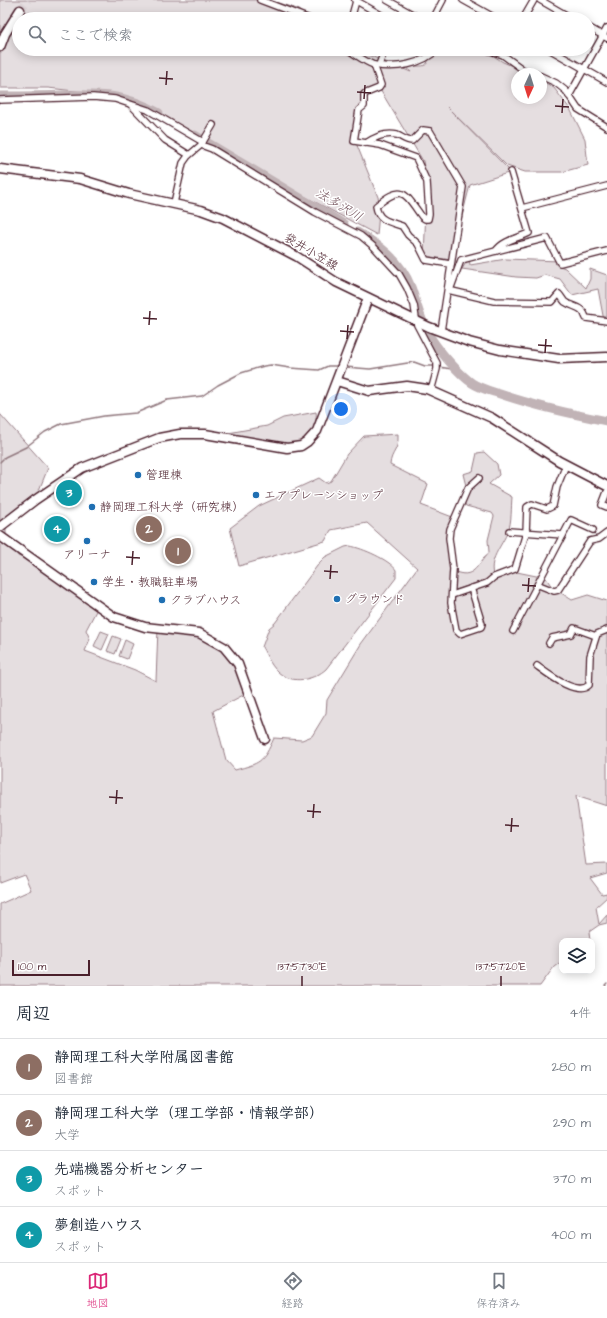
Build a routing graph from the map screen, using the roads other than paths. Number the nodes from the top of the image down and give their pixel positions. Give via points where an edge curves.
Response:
1 (261, 0) edge
2 (355, 0) edge
3 (387, 0) edge
4 (443, 0) edge
5 (464, 0) edge
6 (534, 0) edge
7 (540, 0) edge
8 (292, 12) edge
9 (352, 12) edge
10 (374, 12) edge
11 (408, 12) edge
12 (437, 12) edge
13 (485, 12) edge
14 (527, 12) edge
15 (561, 12) edge
16 (12, 23) edge
17 (607, 28) edge
18 (595, 31) edge
19 (605, 37) edge
20 (0, 47) edge
21 (595, 52) edge
22 (360, 56) edge
23 (381, 56) edge
24 (430, 56) edge
25 (503, 56) edge
26 (561, 56) edge
27 (593, 56) edge
28 (376, 65) junction
29 (521, 68) edge
30 (584, 69) junction
31 (547, 79) edge
32 (607, 82) edge
33 (569, 96) junction
34 (0, 100) edge
35 (129, 104) junction
36 (151, 111) junction
37 (149, 123) junction
38 (213, 125) dead end
39 (607, 127) edge
40 (366, 143) junction
41 (202, 144) junction
42 (189, 155) junction
43 (0, 169) edge
44 (511, 172) dead end
45 (607, 186) edge
46 (174, 203) junction
47 (522, 208) junction
48 (496, 251) junction
49 (607, 251) edge
50 (450, 264) junction
51 (448, 290) junction
52 (368, 298) junction
53 (417, 320) junction
54 (607, 321) edge
55 (441, 331) junction
56 (607, 357) edge
57 (337, 381) junction
58 (431, 391) junction
59 (566, 465) junction
60 (479, 478) dead end
61 (607, 486) edge
62 (607, 492) edge
63 (607, 507) edge
64 (0, 527) edge
65 (593, 530) dead end
66 (509, 531) dead end
67 (526, 533) junction
68 (607, 533) edge
69 (563, 535) junction
70 (0, 536) edge
71 (539, 585) junction
72 (471, 588) junction
73 (452, 595) junction
74 (607, 630) edge
75 (514, 631) dead end
76 (596, 636) junction
77 (549, 643) dead end
78 (537, 666) dead end
79 (265, 739) dead end

1 - 8 street
2 - 9 street
2 - 10 street
3 - 11 street
4 - 12 street
5 - 13 street
6 - 14 street
7 - 15 street
16 - 20 street
17 - 19 street
18 - 19 street
19 - 21 street
22 - 28 street
23 - 28 street
24 - 28 street via 405,65
25 - 29 street
26 - 30 street
27 - 30 street
28 - 40 street via 380,85 379,88 364,94 364,106 359,110 354,138 354,141
30 - 32 street
30 - 33 street
31 - 33 street via 556,83
33 - 39 street via 578,109
34 - 35 street via 107,98
35 - 36 street
35 - 37 street
36 - 37 street
36 - 41 street
37 - 42 street via 165,140
38 - 41 street
40 - 50 street via 385,134 397,135 412,142 424,130 430,131 463,187
40 - 50 street via 380,145 416,158 427,182 428,219 422,217 406,194 401,192 387,196 376,206 377,212 389,223 402,226 418,244 426,260
41 - 42 street
41 - 53 street via 315,212 361,236 399,274 408,288
42 - 46 street via 183,163
43 - 46 street, 袋井小笠線 via 80,179 129,194
44 - 47 street
45 - 47 street
46 - 52 street, 袋井小笠線 via 223,218
47 - 48 street via 529,234 498,247
48 - 49 street via 547,238 560,263
48 - 51 street via 461,260
50 - 51 street
51 - 54 street via 494,301 552,302 559,294 564,301 583,311 586,318
51 - 55 street
52 - 53 street, 袋井小笠線
52 - 57 street
53 - 55 street, 袋井小笠線
53 - 58 street via 437,363
55 - 56 street, 袋井小笠線 via 500,350 559,359
57 - 58 street via 369,391 407,386
57 - 64 street via 318,431 301,446 287,448 205,434 180,434 160,438 82,468
58 - 59 street via 502,424
59 - 61 street
59 - 67 street via 553,506 547,509 532,504 527,507
60 - 73 street via 468,488 450,529 448,544 453,569
62 - 63 street via 602,505
65 - 69 street via 571,520
66 - 67 street
67 - 69 street
67 - 72 street via 515,569
68 - 71 street via 599,539 590,541 558,590
69 - 71 street
70 - 79 street via 114,617 145,627 199,633 224,647 238,664
71 - 75 street
72 - 73 street
72 - 73 street via 482,624 460,634 456,630
74 - 76 street via 600,631
76 - 77 street via 574,628 571,634 552,638
76 - 78 street via 590,656 587,687 576,689

